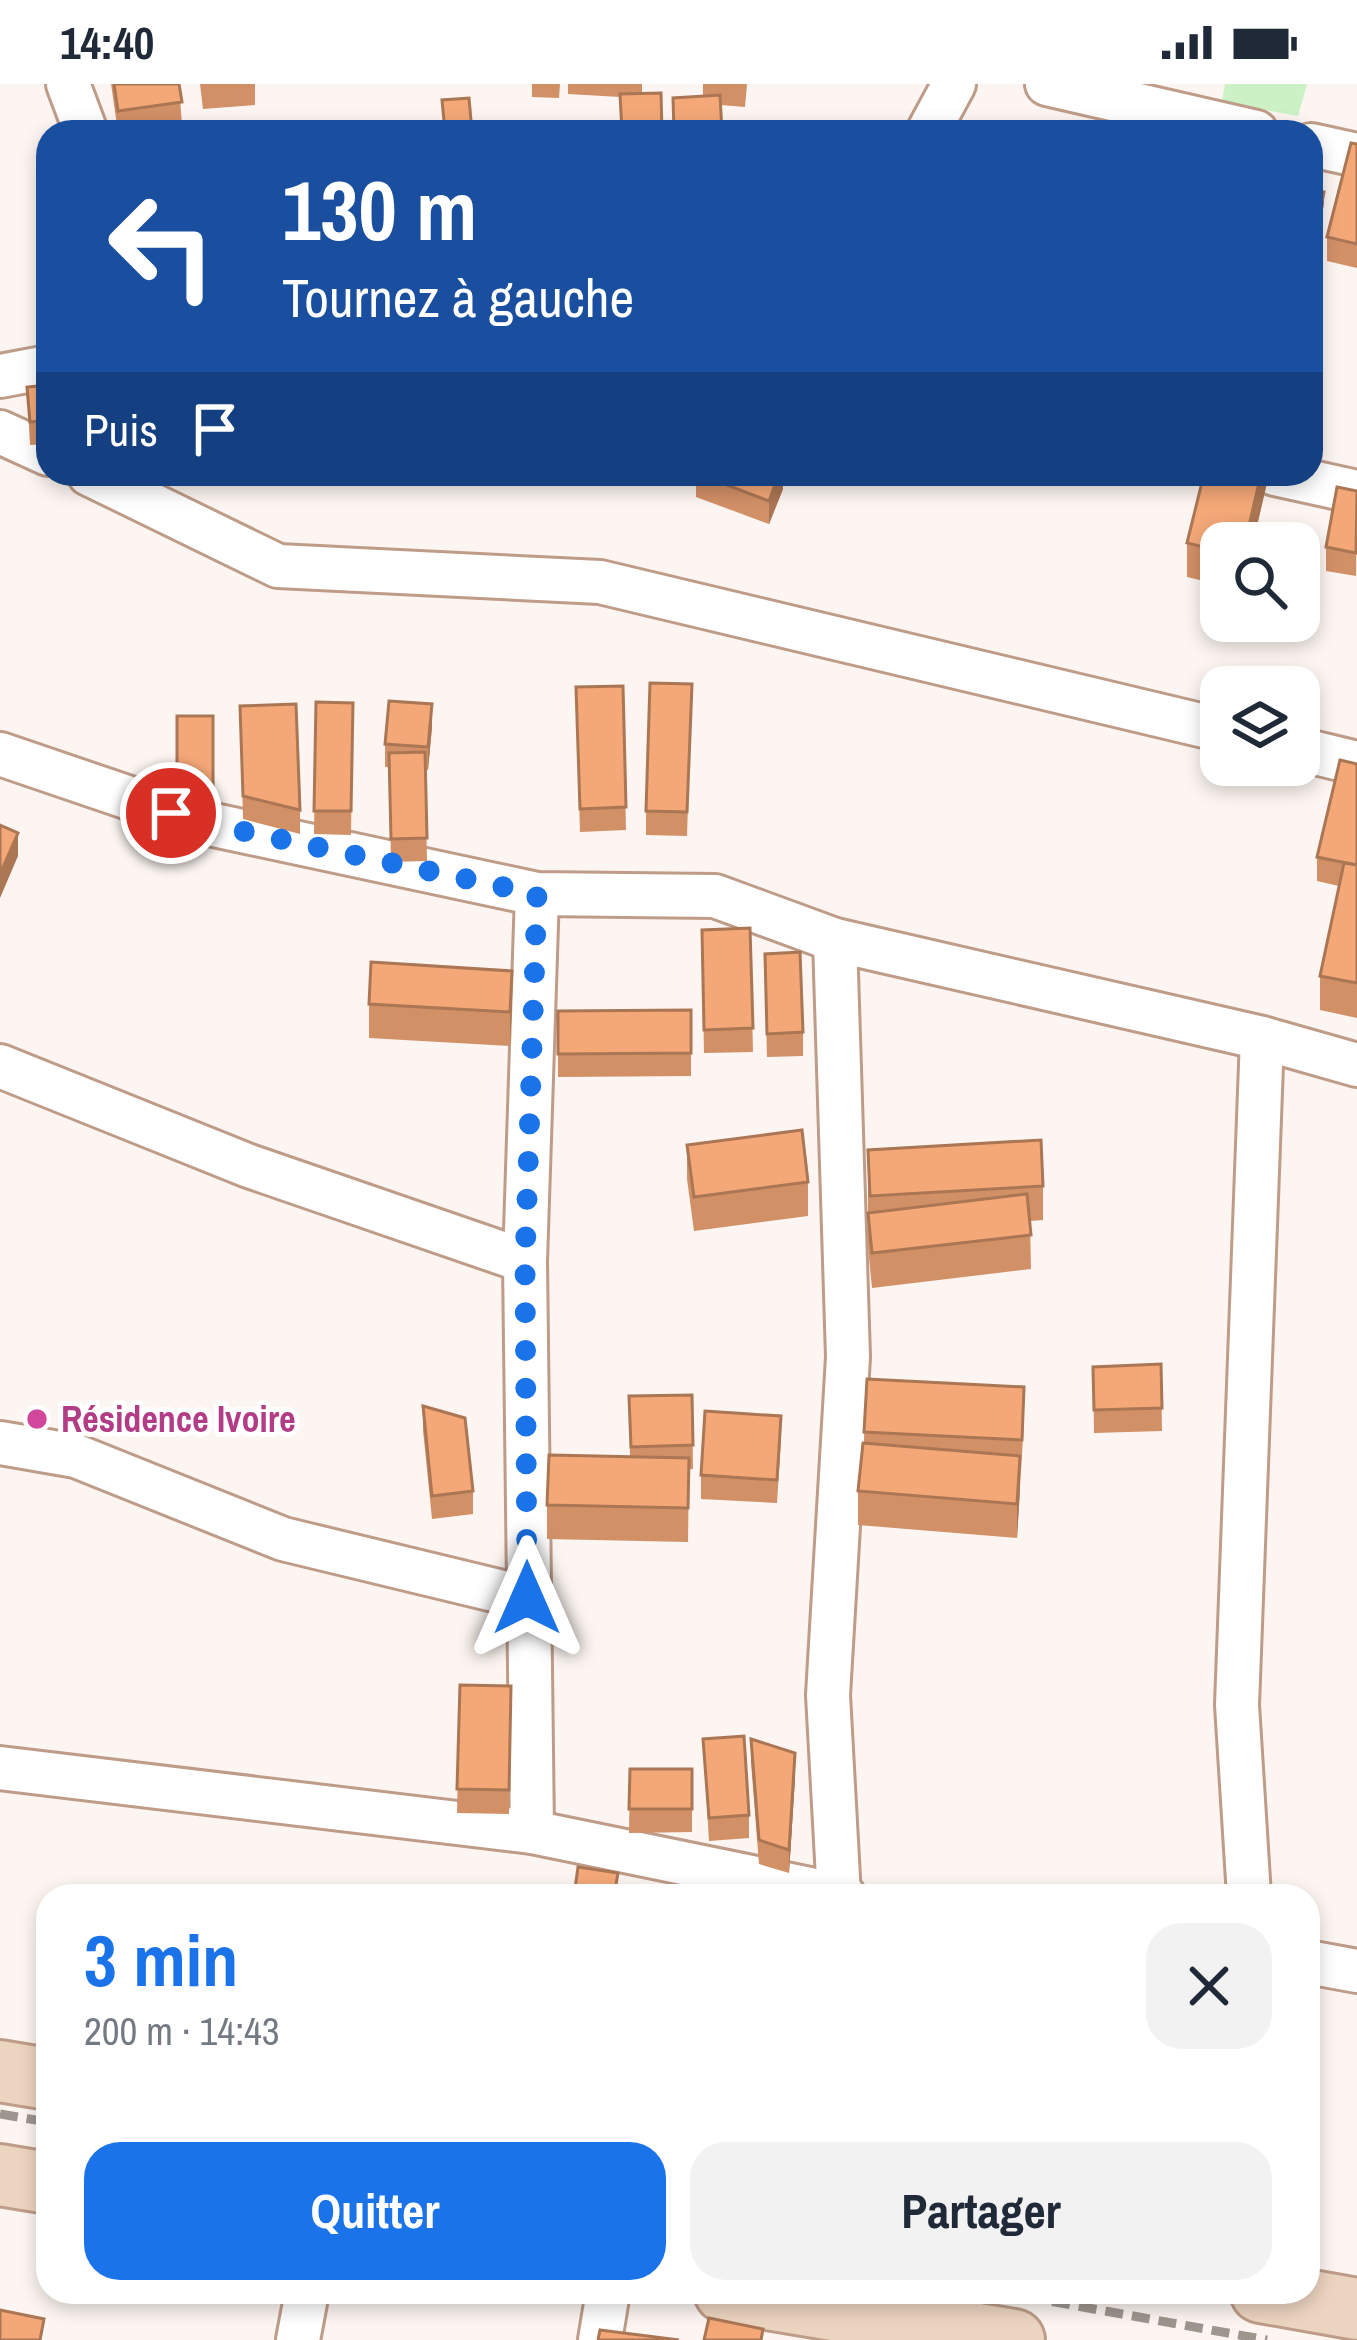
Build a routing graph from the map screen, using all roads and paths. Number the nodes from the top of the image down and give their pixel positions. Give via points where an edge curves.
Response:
1 (68, 84) edge
2 (954, 84) edge
3 (1047, 84) edge
4 (82, 120) edge
5 (934, 120) edge
6 (1204, 120) edge
7 (1323, 148) edge
8 (1357, 155) edge
9 (36, 369) edge
10 (0, 376) edge
11 (0, 432) edge
12 (36, 448) edge
13 (1323, 485) edge
14 (114, 486) edge
15 (1357, 493) edge
16 (1200, 725) edge
17 (0, 754) edge
18 (1320, 754) edge
19 (1357, 763) edge
20 (537, 894) junction
21 (835, 940) junction
22 (1262, 1038) junction
23 (1357, 1065) edge
24 (0, 1066) edge
25 (525, 1261) junction
26 (0, 1443) edge
27 (527, 1598) junction
28 (0, 1768) edge
29 (532, 1832) junction
30 (782, 1884) edge
31 (839, 1884) edge
32 (1248, 1884) edge
33 (1320, 1964) edge
34 (1357, 1971) edge
35 (0, 2071) edge
36 (36, 2078) edge
37 (0, 2175) edge
38 (36, 2181) edge
39 (305, 2304) edge
40 (606, 2304) edge
41 (797, 2304) edge
42 (298, 2340) edge
43 (600, 2340) edge
44 (1014, 2340) edge

1 - 4 street
2 - 5 street
3 - 6 street
7 - 8 street
9 - 10 street
11 - 12 street
13 - 15 street
14 - 16 street via 278,566 600,582
17 - 20 street via 200,822
18 - 19 street
20 - 21 street via 715,896
20 - 25 street
21 - 22 street
21 - 31 street via 848,1357 828,1696
22 - 23 street
22 - 32 street via 1237,1705
24 - 25 street via 249,1166
25 - 27 street
26 - 27 street via 76,1456 283,1539
27 - 29 street
28 - 29 street
29 - 30 street
33 - 34 street
35 - 36 main road
37 - 38 main road
39 - 42 street
40 - 43 street
41 - 44 main road

